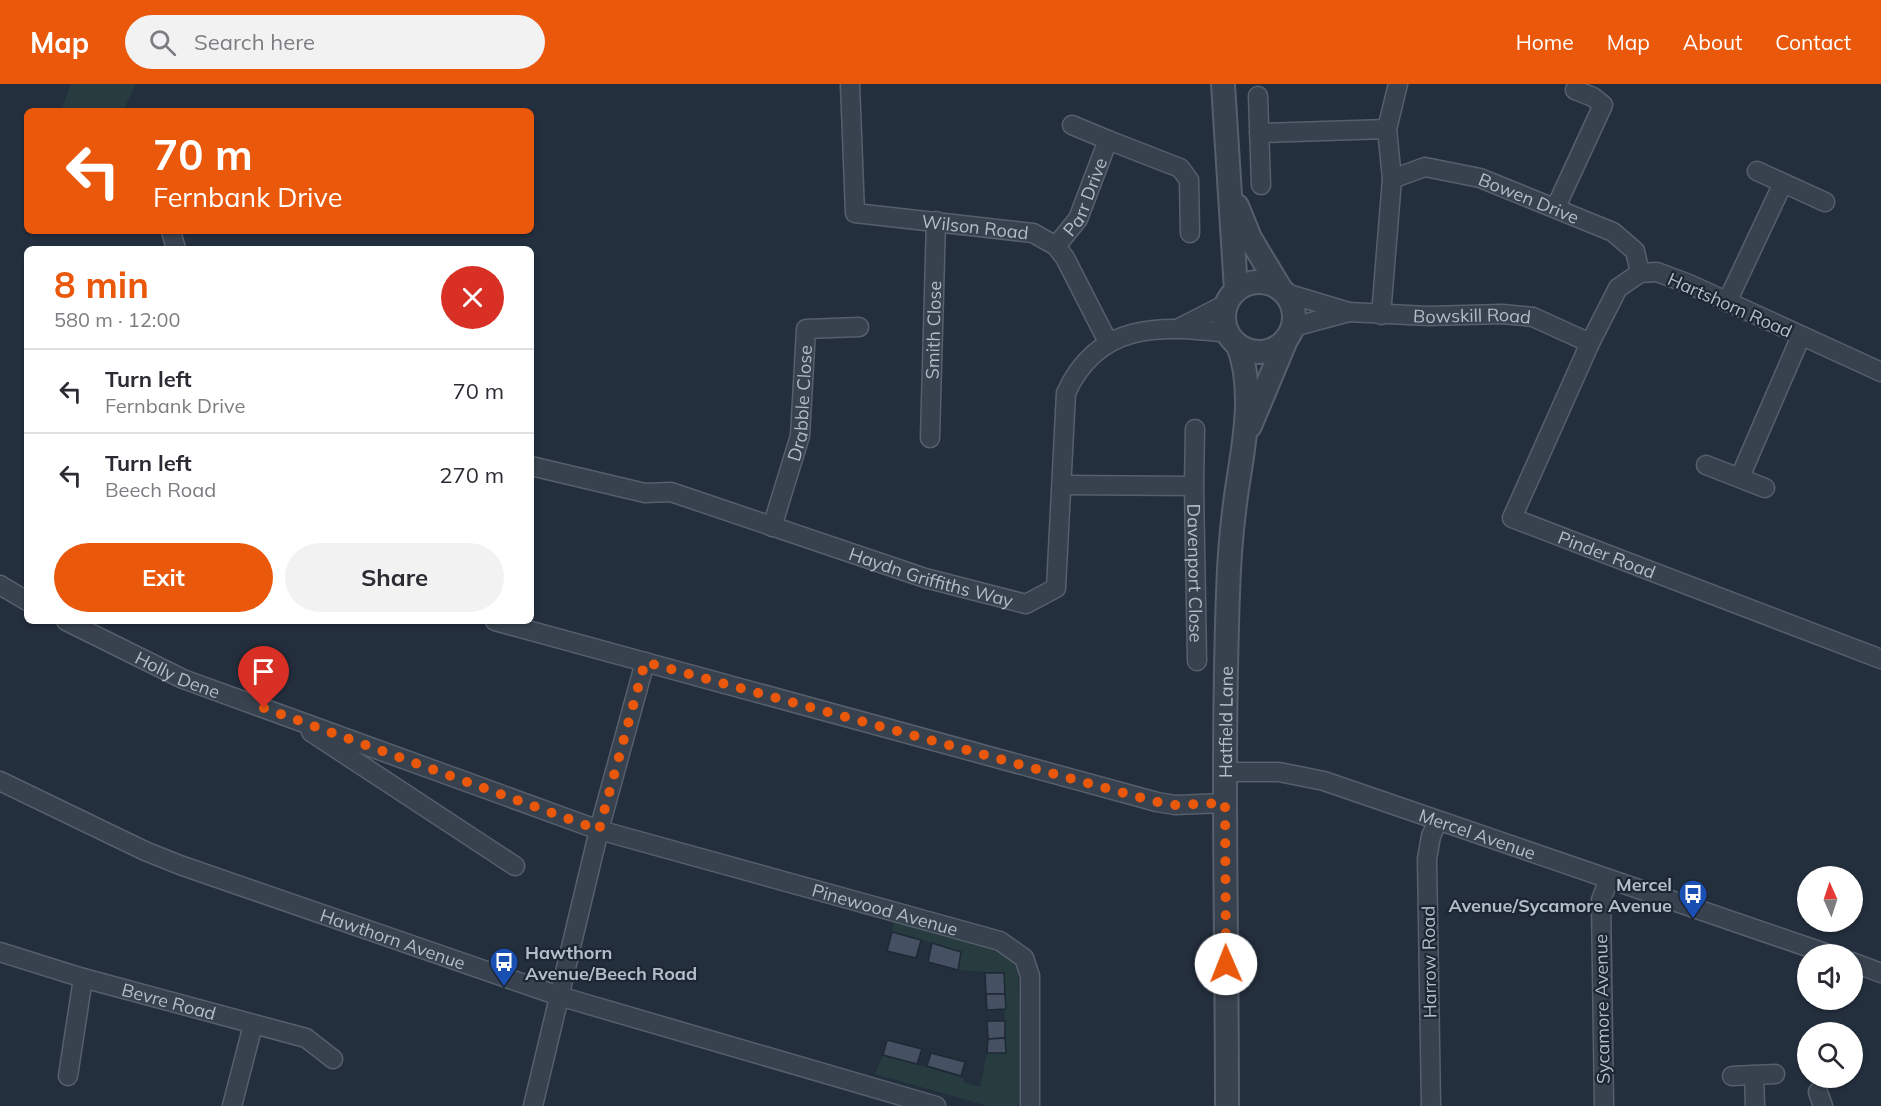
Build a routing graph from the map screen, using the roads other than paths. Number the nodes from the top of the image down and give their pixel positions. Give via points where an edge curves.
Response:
1 (850, 84) edge
2 (1223, 84) edge
3 (1398, 84) edge
4 (1575, 90) dead end
5 (1258, 96) dead end
6 (1072, 125) dead end
7 (1387, 129) junction
8 (1259, 133) junction
9 (1108, 141) junction
10 (1756, 171) dead end
11 (1392, 179) junction
12 (1783, 183) junction
13 (1261, 185) dead end
14 (1230, 188) junction
15 (1825, 201) dead end
16 (1556, 207) junction
17 (936, 221) junction
18 (1190, 233) dead end
19 (1056, 246) junction
20 (1640, 273) junction
21 (1283, 291) junction
22 (1231, 297) junction
23 (1727, 302) junction
24 (1349, 312) junction
25 (1381, 315) junction
26 (859, 327) dead end
27 (1181, 327) junction
28 (1289, 334) junction
29 (1801, 336) junction
30 (1233, 339) junction
31 (1108, 342) junction
32 (1590, 343) junction
33 (1880, 370) edge
34 (1195, 429) dead end
35 (1247, 433) junction
36 (930, 438) dead end
37 (1706, 465) dead end
38 (534, 467) edge
39 (1740, 477) junction
40 (1062, 485) junction
41 (1194, 486) junction
42 (1765, 488) dead end
43 (772, 526) junction
44 (0, 585) edge
45 (24, 599) edge
46 (72, 624) edge
47 (506, 624) edge
48 (1881, 659) edge
49 (1197, 661) dead end
50 (645, 662) junction
51 (285, 716) junction
52 (1226, 772) junction
53 (0, 780) edge
54 (1225, 803) junction
55 (1438, 821) junction
56 (599, 830) junction
57 (515, 866) dead end
58 (1609, 879) junction
59 (1799, 944) edge
60 (0, 952) edge
61 (1863, 966) edge
62 (1881, 973) edge
63 (83, 978) junction
64 (558, 996) junction
65 (254, 1025) junction
66 (333, 1059) dead end
67 (1775, 1074) dead end
68 (1754, 1075) junction
69 (68, 1076) dead end
70 (1732, 1076) dead end
71 (232, 1106) edge
72 (533, 1106) edge
73 (936, 1106) edge
74 (1030, 1106) edge
75 (1227, 1106) edge
76 (1431, 1106) edge
77 (1604, 1106) edge
78 (1755, 1106) edge

1 - 17 street, Wilson Road via 855,213
2 - 14 street
3 - 7 street
4 - 16 street via 1603,105
5 - 8 street
6 - 9 street, Parr Drive
7 - 8 street
7 - 11 street
8 - 13 street
9 - 18 street, Parr Drive via 1180,168 1189,180
9 - 19 street, Parr Drive via 1078,219
10 - 12 street
11 - 16 street, Bowen Drive via 1425,167 1480,178
11 - 25 street
12 - 15 street
12 - 23 street
14 - 21 street via 1250,238
14 - 22 street
16 - 20 street, Bowen Drive via 1613,232 1635,250
17 - 19 street, Wilson Road via 1034,233
17 - 36 street, Smith Close
19 - 31 street
20 - 23 street, Hartshorn Road via 1657,272
20 - 32 street via 1618,288
21 - 22 street via 1258,281
21 - 24 street, Bowskill Road
21 - 28 street via 1295,315
22 - 27 street, Haydn Griffiths Way
22 - 30 street via 1224,314
23 - 29 street, Hartshorn Road
24 - 25 street, Bowskill Road
24 - 28 street, Bowskill Road
25 - 32 street, Bowskill Road via 1533,317
26 - 43 street, Drabble Close via 806,329 800,436
27 - 30 street, Haydn Griffiths Way
27 - 31 street, Haydn Griffiths Way
28 - 30 street via 1275,348 1263,352 1249,351
28 - 35 street
29 - 33 street, Hartshorn Road
29 - 39 street, Hartshorn Road
30 - 35 street via 1244,369
31 - 40 street, Haydn Griffiths Way via 1077,369 1066,393
32 - 48 street, Pinder Road via 1512,518
34 - 41 street, Davenport Close
35 - 52 street, Hatfield Lane via 1237,490 1228,591
37 - 39 street
38 - 43 street, Haydn Griffiths Way via 645,493 671,492
39 - 42 street
40 - 41 street, Davenport Close
40 - 43 street, Haydn Griffiths Way via 1056,588 1026,604 925,578
41 - 49 street, Davenport Close
44 - 45 street
46 - 51 street, Holly Dene via 183,679
47 - 50 street
50 - 54 street via 1157,802
50 - 56 street
51 - 56 street, Holly Dene
51 - 57 street
52 - 54 street, Hatfield Lane
52 - 55 street, Mercel Avenue via 1256,770 1302,776
53 - 64 street, Hawthorn Avenue via 180,865
54 - 75 street, Hatfield Lane
55 - 58 street, Mercel Avenue
55 - 76 street, Harrow Road via 1427,859
56 - 64 street
56 - 74 street, Pinewood Avenue via 1000,941 1012,948 1024,958 1030,976
58 - 59 street, Mercel Avenue
58 - 77 street, Sycamore Avenue via 1601,900
60 - 63 street, Bevre Road
61 - 62 street
63 - 65 street, Bevre Road
63 - 69 street
64 - 72 street
64 - 73 street, Hawthorn Avenue
65 - 66 street, Bevre Road via 306,1038
65 - 71 street
67 - 68 street
68 - 70 street
68 - 78 street

